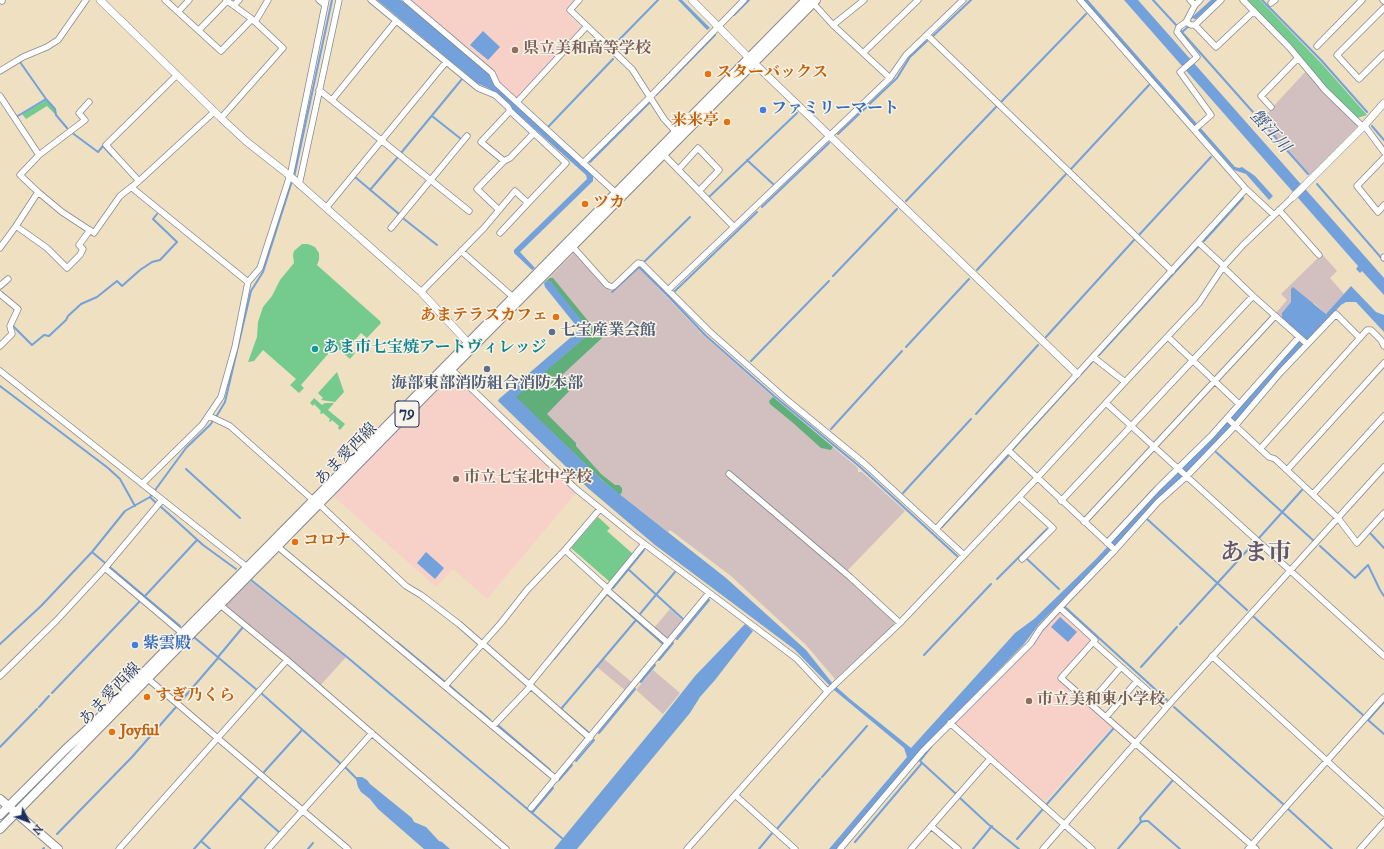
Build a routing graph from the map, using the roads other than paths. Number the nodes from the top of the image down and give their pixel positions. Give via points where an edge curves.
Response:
1 (86, 0) edge
2 (165, 0) edge
3 (189, 0) edge
4 (227, 0) edge
5 (239, 0) edge
6 (268, 0) edge
7 (319, 0) edge
8 (339, 0) edge
9 (371, 0) edge
10 (406, 0) edge
11 (579, 0) edge
12 (692, 0) edge
13 (744, 0) edge
14 (864, 0) edge
15 (918, 0) edge
16 (1080, 0) edge
17 (1190, 0) edge
18 (1200, 0) edge
19 (1222, 0) edge
20 (1243, 0) edge
21 (1362, 0) edge
22 (104, 1) edge
23 (811, 1) edge
24 (960, 1) edge
25 (326, 2) edge
26 (234, 5) junction
27 (1195, 5) junction
28 (1384, 8) edge
29 (179, 11) junction
30 (1254, 11) junction
31 (254, 21) junction
32 (396, 21) junction
33 (1186, 22) junction
34 (833, 25) junction
35 (1195, 25) junction
36 (587, 26) junction
37 (718, 27) junction
38 (199, 30) junction
39 (927, 35) junction
40 (1316, 46) dead end
41 (863, 53) junction
42 (1384, 54) edge
43 (1298, 58) junction
44 (751, 60) junction
45 (446, 62) junction
46 (0, 71) edge
47 (177, 75) junction
48 (890, 78) junction
49 (309, 86) junction
50 (319, 89) junction
51 (0, 96) edge
52 (650, 97) junction
53 (332, 100) junction
54 (89, 102) dead end
55 (516, 102) junction
56 (1384, 103) edge
57 (1271, 107) dead end
58 (510, 111) junction
59 (214, 112) junction
60 (220, 118) junction
61 (1364, 126) junction
62 (1196, 128) junction
63 (676, 132) junction
64 (534, 134) junction
65 (830, 135) junction
66 (466, 136) dead end
67 (381, 140) junction
68 (1384, 152) edge
69 (663, 154) junction
70 (39, 156) junction
71 (1384, 158) edge
72 (504, 161) junction
73 (583, 164) junction
74 (678, 170) junction
75 (289, 176) junction
76 (430, 180) junction
77 (139, 181) junction
78 (297, 183) junction
79 (131, 187) junction
80 (1246, 189) junction
81 (699, 191) junction
82 (38, 192) junction
83 (616, 193) junction
84 (1293, 197) joint
85 (528, 203) junction
86 (1384, 206) edge
87 (326, 208) junction
88 (499, 210) junction
89 (1279, 210) junction
90 (469, 211) dead end
91 (1274, 215) junction
92 (16, 226) junction
93 (734, 227) junction
94 (391, 228) dead end
95 (90, 230) junction
96 (500, 233) dead end
97 (1198, 242) junction
98 (573, 247) junction
99 (0, 248) edge
100 (461, 251) junction
101 (1319, 255) dead end
102 (1224, 267) junction
103 (1172, 271) junction
104 (8, 279) dead end
105 (248, 282) junction
106 (0, 286) edge
107 (668, 290) junction
108 (421, 292) junction
109 (0, 294) edge
110 (1253, 296) junction
111 (513, 297) junction
112 (1275, 316) junction
113 (1168, 337) junction
114 (1300, 337) junction
115 (1360, 338) junction
116 (1306, 343) junction
117 (470, 345) junction
118 (0, 346) edge
119 (1384, 346) edge
120 (1093, 357) junction
121 (1192, 360) junction
122 (1384, 363) edge
123 (451, 369) junction
124 (0, 372) edge
125 (1077, 374) junction
126 (1215, 381) junction
127 (1125, 382) junction
128 (1106, 403) junction
129 (1240, 404) junction
130 (1384, 416) edge
131 (213, 418) junction
132 (1227, 419) junction
133 (1234, 425) junction
134 (1131, 426) junction
135 (1154, 447) junction
136 (1260, 449) junction
137 (1008, 450) junction
138 (1384, 467) edge
139 (1179, 470) junction
140 (1287, 470) junction
141 (729, 474) dead end
142 (1185, 476) junction
143 (1037, 478) junction
144 (142, 484) junction
145 (1313, 494) junction
146 (1019, 497) junction
147 (162, 500) junction
148 (1061, 501) junction
149 (316, 502) junction
150 (600, 509) junction
151 (1384, 513) edge
152 (1338, 518) junction
153 (1084, 522) junction
154 (936, 529) junction
155 (1107, 543) junction
156 (644, 544) junction
157 (277, 546) junction
158 (565, 550) junction
159 (1115, 550) junction
160 (964, 555) junction
161 (1022, 559) dead end
162 (106, 566) junction
163 (247, 567) junction
164 (1291, 571) junction
165 (608, 589) junction
166 (710, 593) junction
167 (219, 604) junction
168 (1060, 608) junction
169 (900, 623) junction
170 (182, 633) junction
171 (1093, 642) junction
172 (483, 644) junction
173 (668, 644) junction
174 (1212, 656) junction
175 (1384, 656) edge
176 (287, 660) junction
177 (1121, 667) junction
178 (0, 676) edge
179 (147, 678) junction
180 (1137, 681) junction
181 (530, 685) junction
182 (445, 686) junction
183 (830, 688) junction
184 (1384, 697) edge
185 (1090, 703) junction
186 (1166, 707) junction
187 (1106, 717) junction
188 (950, 723) junction
189 (493, 726) junction
190 (372, 733) junction
191 (218, 738) junction
192 (590, 738) junction
193 (1136, 742) junction
194 (990, 759) junction
195 (1327, 761) junction
196 (556, 779) junction
197 (735, 795) junction
198 (0, 799) edge
199 (8, 806) junction
200 (531, 808) dead end
201 (303, 810) junction
202 (16, 813) junction
203 (1384, 813) edge
204 (0, 815) edge
205 (1384, 822) edge
206 (1064, 825) junction
207 (931, 826) junction
208 (0, 829) edge
209 (1251, 848) edge
210 (58, 849) edge
211 (119, 849) edge
212 (268, 849) edge
213 (348, 849) edge
214 (506, 849) edge
215 (687, 849) edge
216 (795, 849) edge
217 (840, 849) edge
218 (911, 849) edge
219 (958, 849) edge
220 (1043, 849) edge
221 (1092, 849) edge
222 (1360, 849) edge

1 - 46 street via 58,40
2 - 29 street
3 - 29 street
4 - 26 street
4 - 38 street
5 - 26 street
6 - 31 street
7 - 25 street
8 - 50 street
9 - 32 street
10 - 55 street via 492,73 497,84
11 - 36 street via 570,10
12 - 37 street
13 - 37 street
14 - 34 street
15 - 41 street
16 - 62 street
17 - 27 street
18 - 27 street
19 - 35 street
20 - 30 street
21 - 40 street
22 - 47 street
23 - 34 street
23 - 44 main road, あま愛西線 / 79
24 - 39 street
25 - 49 street
26 - 31 street
27 - 33 street
28 - 42 street via 1337,55 1359,79
29 - 38 street
30 - 35 street via 1216,47
30 - 43 street
31 - 38 street via 221,51
31 - 60 street via 283,48
32 - 45 street
32 - 53 street
33 - 35 street
33 - 62 street via 1177,32 1197,57 1180,72 1211,115
34 - 41 street
36 - 52 street via 632,69
36 - 55 street
37 - 44 street
37 - 52 street
39 - 48 street via 906,55
39 - 103 street
41 - 48 street
43 - 57 street via 1261,96
43 - 61 street via 1325,90
44 - 63 main road, あま愛西線 / 79
44 - 65 street
44 - 69 main road, あま愛西線 / 79
45 - 58 street via 478,88 495,95
45 - 67 street
47 - 59 street
47 - 77 street via 106,145
48 - 65 street
49 - 50 street
49 - 75 street
50 - 53 street
50 - 78 street
51 - 70 street
52 - 63 street
52 - 73 street
53 - 67 street
54 - 70 street via 79,114 85,120
55 - 73 street
56 - 61 street
58 - 64 street
58 - 72 street via 481,142
59 - 60 street
59 - 77 street
60 - 75 street
61 - 68 street
61 - 84 street
62 - 80 street
63 - 83 main road, あま愛西線 / 79
64 - 72 street
64 - 85 street via 566,163
65 - 93 street
65 - 125 street
66 - 76 street
67 - 76 street
67 - 87 street
69 - 74 street
69 - 98 main road, あま愛西線 / 79
70 - 82 street via 20,175
71 - 86 street via 1357,186 1378,212
72 - 88 street via 476,189
73 - 83 street
74 - 81 street
74 - 81 street via 698,148 719,170
75 - 78 street
75 - 105 street via 260,268
76 - 90 street
76 - 94 street
77 - 79 street
78 - 87 street
79 - 95 street via 112,205 94,233
79 - 105 street
80 - 91 street
80 - 97 street
81 - 93 street
82 - 92 street
82 - 95 street
83 - 111 main road, あま愛西線 / 79
84 - 89 street
85 - 88 street via 515,191
85 - 96 street
87 - 108 street
88 - 100 street
89 - 91 street
89 - 101 street
91 - 102 street via 1243,244
92 - 95 street via 47,248 67,268 80,255 83,249 79,244
92 - 99 street
93 - 107 street
97 - 102 street
97 - 103 street
98 - 107 street via 609,286 614,286 638,263
98 - 117 main road, あま愛西線 / 79
100 - 108 street
100 - 111 street
102 - 110 street
102 - 113 street via 1199,303
103 - 120 street
104 - 106 street
105 - 131 street via 235,347
107 - 154 street via 709,331 865,464
108 - 117 street
109 - 118 street via 18,309 10,326 12,334
110 - 112 street
110 - 121 street
111 - 117 main road, あま愛西線 / 79
112 - 114 street
112 - 126 street
113 - 121 street
113 - 127 street
114 - 116 street
114 - 129 street
115 - 116 street via 1336,314
115 - 119 street via 1367,330 1371,330
115 - 136 street
116 - 133 street
117 - 123 main road, あま愛西線 / 79
117 - 149 main road, あま愛西線 / 79
120 - 125 street
120 - 127 street
121 - 126 street
121 - 134 street
122 - 140 street
123 - 149 main road, あま愛西線 / 79
123 - 150 street
124 - 144 street
125 - 137 street
126 - 129 street
126 - 135 street
127 - 128 street
128 - 134 street
128 - 143 street
129 - 132 street
130 - 145 street
131 - 144 street via 202,425
131 - 149 street via 230,426
132 - 133 street
132 - 139 street
133 - 136 street
133 - 142 street
134 - 135 street
134 - 148 street
135 - 139 street
135 - 153 street
136 - 140 street
137 - 143 street
137 - 154 street
138 - 152 street
139 - 142 street
139 - 155 street
140 - 145 street
141 - 169 street
142 - 159 street
142 - 164 street
143 - 146 street
143 - 148 street
144 - 147 street
145 - 152 street
146 - 160 street
146 - 161 street via 1053,528
147 - 162 street
147 - 163 street
148 - 153 street
149 - 157 main road, あま愛西線 / 79
149 - 163 main road, あま愛西線 / 79
149 - 172 street via 406,586 421,594
150 - 156 street
150 - 158 street
151 - 152 street via 1357,543
152 - 164 street
153 - 155 street
154 - 160 street
155 - 159 street
156 - 165 street
156 - 166 street
157 - 167 main road, あま愛西線 / 79
157 - 182 street
158 - 165 street
158 - 172 street via 526,590
159 - 168 street
160 - 169 street
162 - 170 street
162 - 178 street via 57,620
163 - 170 main road, あま愛西線 / 79
164 - 174 street
164 - 175 street
165 - 173 street
165 - 181 street
166 - 173 street
166 - 183 street via 797,659
167 - 176 street
167 - 179 main road, あま愛西線 / 79
168 - 171 street via 1095,640
168 - 188 street via 1040,629 1031,643
169 - 183 street
170 - 199 main road, あま愛西線 / 79
171 - 177 street
171 - 185 street via 1062,678
172 - 181 street
172 - 182 street
173 - 192 street
174 - 186 street
174 - 195 street
176 - 190 street
176 - 191 street
177 - 180 street
177 - 185 street
179 - 191 street
179 - 202 main road, あま愛西線 / 79
180 - 186 street
180 - 187 street
181 - 189 street
181 - 192 street
182 - 189 street
183 - 197 street
184 - 195 street
185 - 187 street
186 - 193 street
187 - 193 street
188 - 194 street
188 - 217 street
189 - 196 street
190 - 201 street
190 - 214 street
191 - 201 street
191 - 211 street
192 - 196 street
193 - 206 street
193 - 209 street
194 - 206 street
194 - 207 street
195 - 203 street
195 - 209 street
196 - 200 street
197 - 215 street
197 - 216 street
198 - 199 main road
199 - 202 main road
199 - 204 main road, あま愛西線 / 79
201 - 212 street
201 - 213 street
202 - 208 main road, あま愛西線 / 79
202 - 210 main road
205 - 222 street
206 - 220 street
206 - 221 street
207 - 218 street
207 - 219 street

